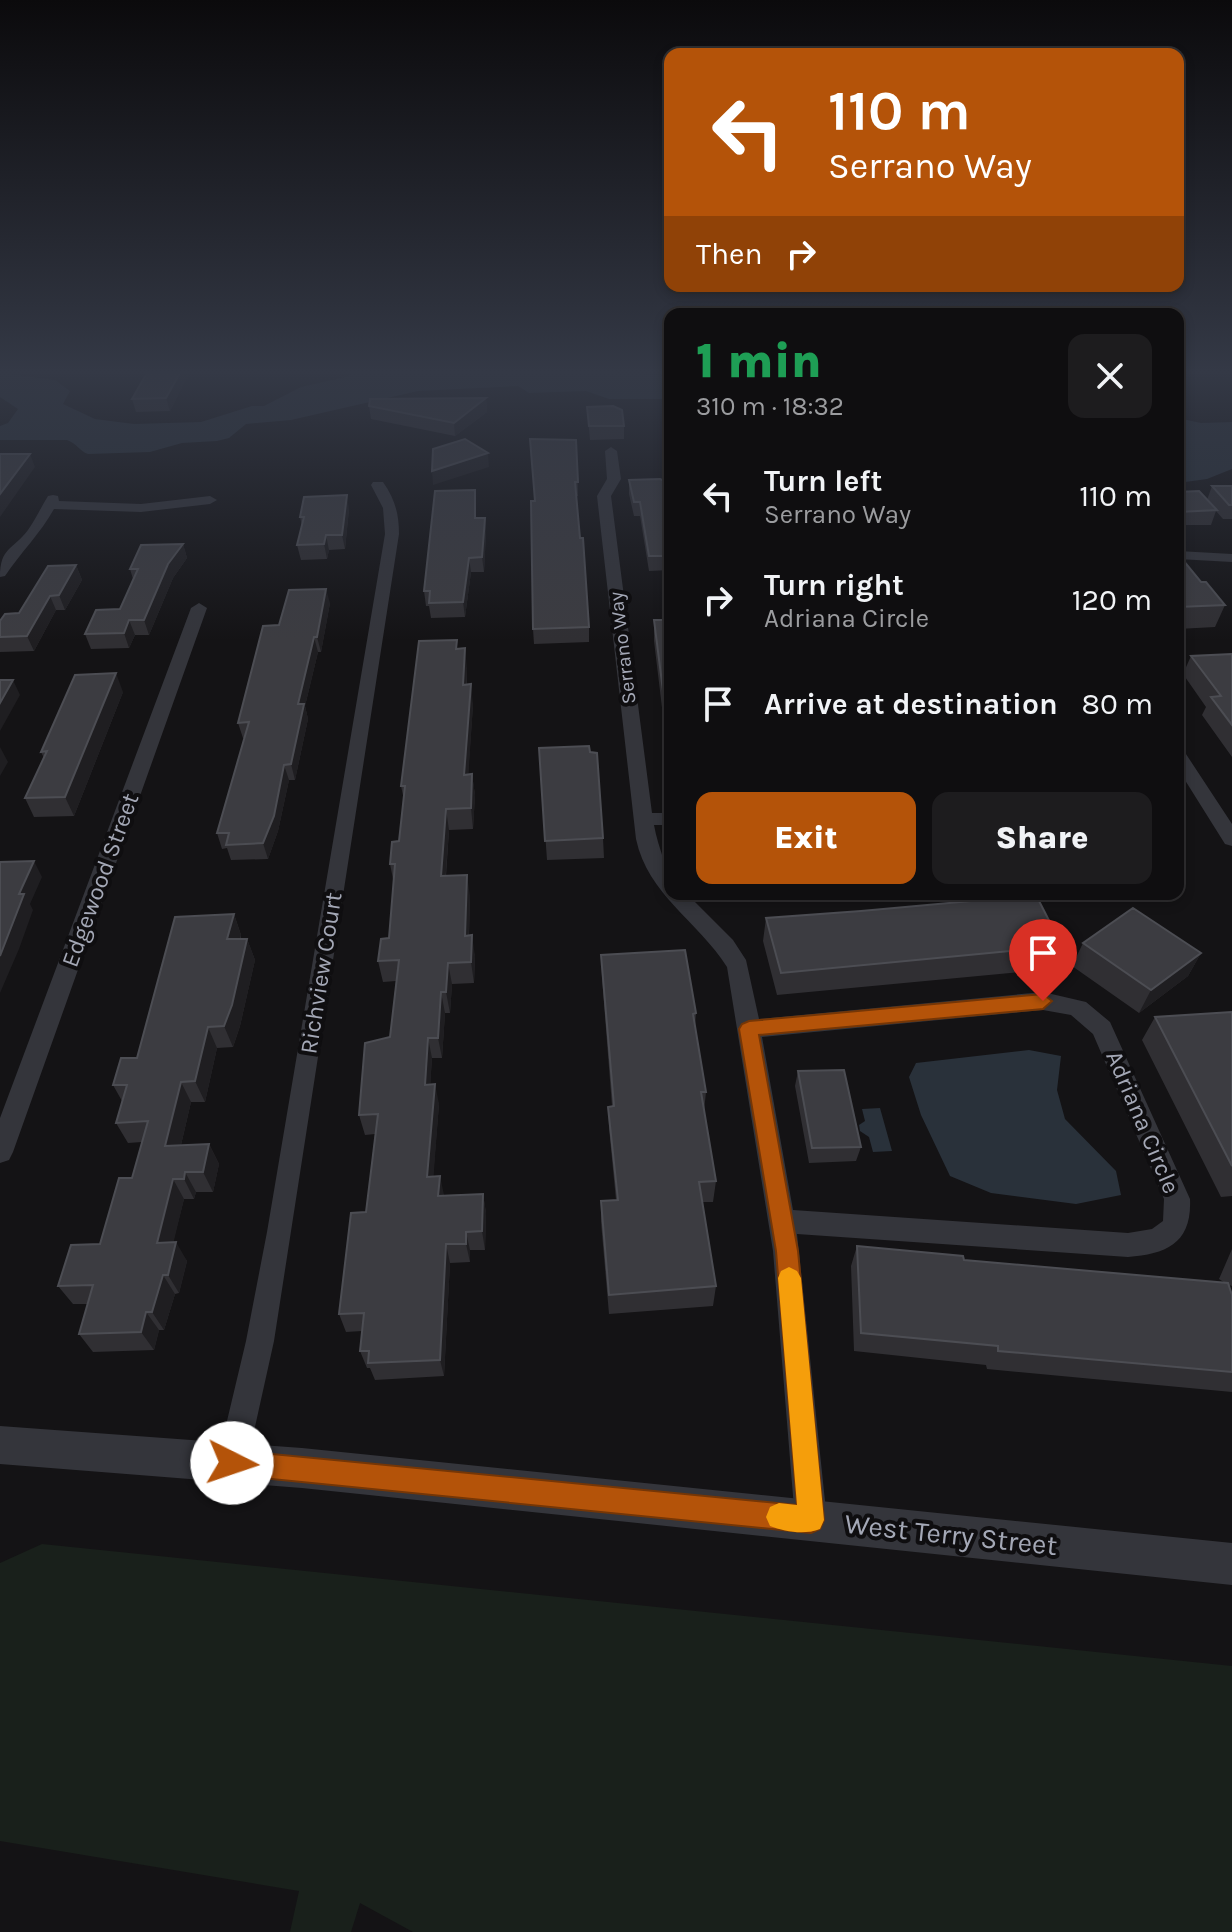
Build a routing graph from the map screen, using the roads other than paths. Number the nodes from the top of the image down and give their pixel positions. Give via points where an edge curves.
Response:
1 (615, 461) edge
2 (378, 485) dead end
3 (210, 500) dead end
4 (1184, 555) edge
5 (1232, 558) edge
6 (0, 573) edge
7 (199, 608) dead end
8 (1184, 764) edge
9 (643, 819) junction
10 (664, 819) edge
11 (1232, 839) edge
12 (664, 882) edge
13 (681, 900) edge
14 (749, 1029) junction
15 (0, 1152) edge
16 (782, 1221) junction
17 (0, 1445) edge
18 (232, 1463) junction
19 (811, 1520) junction
20 (1232, 1564) edge

1 - 9 street, Serrano Way via 621,479 604,496
2 - 18 street, Richview Court via 392,513 392,534 280,1232
3 - 6 street via 141,508 51,502
4 - 5 street
7 - 15 street, Edgewood Street
8 - 11 street
9 - 10 street
9 - 12 street, Serrano Way via 647,849
13 - 14 street via 738,966
14 - 16 street
14 - 16 street, Adriana Circle via 1043,1001 1078,1008 1102,1028 1177,1199 1179,1217 1171,1232 1154,1244 1128,1245
16 - 19 street
17 - 18 street, West Terry Street
18 - 19 street, West Terry Street
19 - 20 street, West Terry Street

